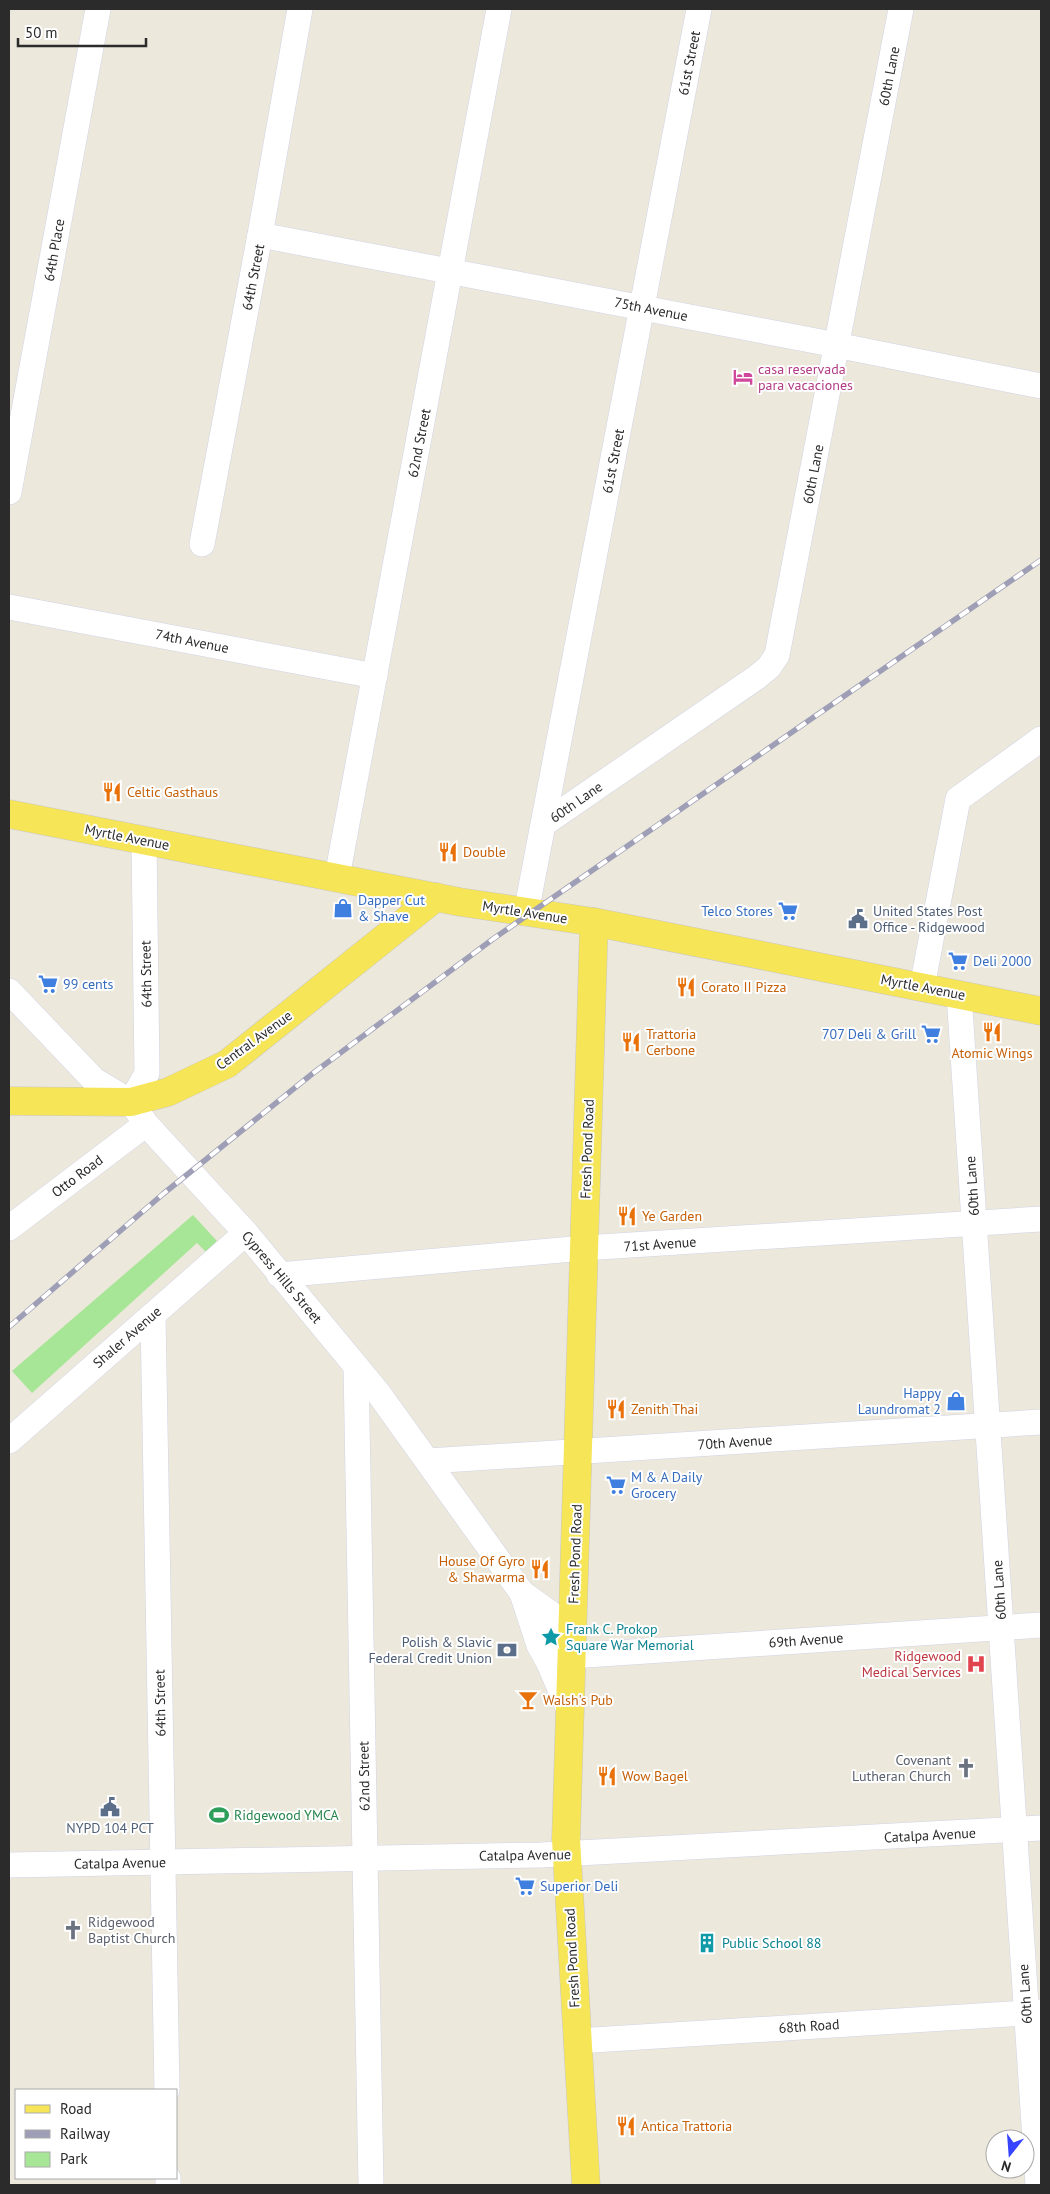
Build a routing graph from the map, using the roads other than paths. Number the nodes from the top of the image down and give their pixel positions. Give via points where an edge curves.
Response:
1 (98, 9) edge
2 (300, 9) edge
3 (499, 9) edge
4 (699, 9) edge
5 (901, 9) edge
6 (260, 235) junction
7 (451, 272) junction
8 (642, 308) junction
9 (837, 345) junction
10 (1041, 384) edge
11 (9, 492) edge
12 (202, 544) dead end
13 (9, 607) edge
14 (375, 676) junction
15 (1041, 740) edge
16 (9, 814) edge
17 (545, 823) junction
18 (144, 841) junction
19 (337, 877) junction
20 (436, 897) junction
21 (526, 913) junction
22 (594, 922) junction
23 (922, 987) junction
24 (9, 991) edge
25 (959, 994) junction
26 (1041, 1011) edge
27 (9, 1102) edge
28 (138, 1113) junction
29 (1041, 1219) edge
30 (975, 1223) junction
31 (9, 1228) edge
32 (246, 1233) junction
33 (584, 1248) junction
34 (279, 1275) junction
35 (153, 1315) junction
36 (356, 1366) junction
37 (1041, 1422) edge
38 (988, 1425) junction
39 (9, 1441) edge
40 (578, 1453) junction
41 (428, 1461) junction
42 (522, 1593) junction
43 (1041, 1625) edge
44 (1001, 1628) junction
45 (572, 1656) junction
46 (570, 1712) junction
47 (1041, 1828) edge
48 (1014, 1830) junction
49 (566, 1854) junction
50 (366, 1858) junction
51 (163, 1862) junction
52 (9, 1864) edge
53 (1034, 2012) edge
54 (576, 2041) junction
55 (167, 2089) edge
56 (371, 2185) edge
57 (586, 2185) edge
58 (1038, 2185) edge

1 - 11 street, 64th Place
2 - 6 street, 64th Street
3 - 7 street, 62nd Street
4 - 8 street, 61st Street
5 - 9 street, 60th Lane
6 - 7 street, 75th Avenue
6 - 12 street, 64th Street
7 - 8 street, 75th Avenue
7 - 14 street, 62nd Street
8 - 9 street, 75th Avenue
8 - 17 street, 61st Street
9 - 10 street, 75th Avenue
9 - 17 street, 60th Lane via 777,655 757,677
13 - 14 street, 74th Avenue
14 - 19 street, 62nd Street
15 - 23 street via 958,799
16 - 18 main road, Myrtle Avenue
17 - 21 street, 61st Street
18 - 19 main road, Myrtle Avenue
18 - 28 street, 64th Street via 147,1073
19 - 20 main road, Myrtle Avenue
20 - 21 main road, Myrtle Avenue
20 - 28 main road, Central Avenue via 227,1064 168,1092
21 - 22 main road, Myrtle Avenue
22 - 23 main road, Myrtle Avenue
22 - 33 main road, Fresh Pond Road
23 - 25 main road, Myrtle Avenue
24 - 28 street, Cypress Hills Street via 94,1080
25 - 26 main road, Myrtle Avenue
25 - 30 street, 60th Lane
27 - 28 main road, Central Avenue
28 - 31 street, Otto Road
28 - 32 street, Cypress Hills Street
29 - 30 street, 71st Avenue
30 - 33 street, 71st Avenue
30 - 38 street, 60th Lane
32 - 34 street, Cypress Hills Street
32 - 35 street, Shaler Avenue
33 - 34 street, 71st Avenue
33 - 40 main road, Fresh Pond Road
34 - 36 street, Cypress Hills Street
35 - 39 street, Shaler Avenue
35 - 51 street, 64th Street
36 - 41 street, Cypress Hills Street
36 - 50 street, 62nd Street
37 - 38 street, 70th Avenue
38 - 40 street, 70th Avenue
38 - 44 street, 60th Lane
40 - 41 street, 70th Avenue
40 - 45 main road, Fresh Pond Road
41 - 42 street, Cypress Hills Street
42 - 45 street, Cypress Hills Street via 550,1613
42 - 46 street, Cypress Hills Street via 539,1645
43 - 44 street, 69th Avenue
44 - 45 street, 69th Avenue
44 - 48 street, 60th Lane
45 - 46 main road, Fresh Pond Road
46 - 49 main road, Fresh Pond Road
47 - 48 street, Catalpa Avenue
48 - 49 street, Catalpa Avenue
48 - 53 street, 60th Lane
49 - 50 street, Catalpa Avenue
49 - 54 main road, Fresh Pond Road
50 - 51 street, Catalpa Avenue
50 - 56 street, 62nd Street
51 - 52 street, Catalpa Avenue
51 - 55 street, 64th Street
53 - 54 street, 68th Road
53 - 58 street, 60th Lane
54 - 57 main road, Fresh Pond Road

